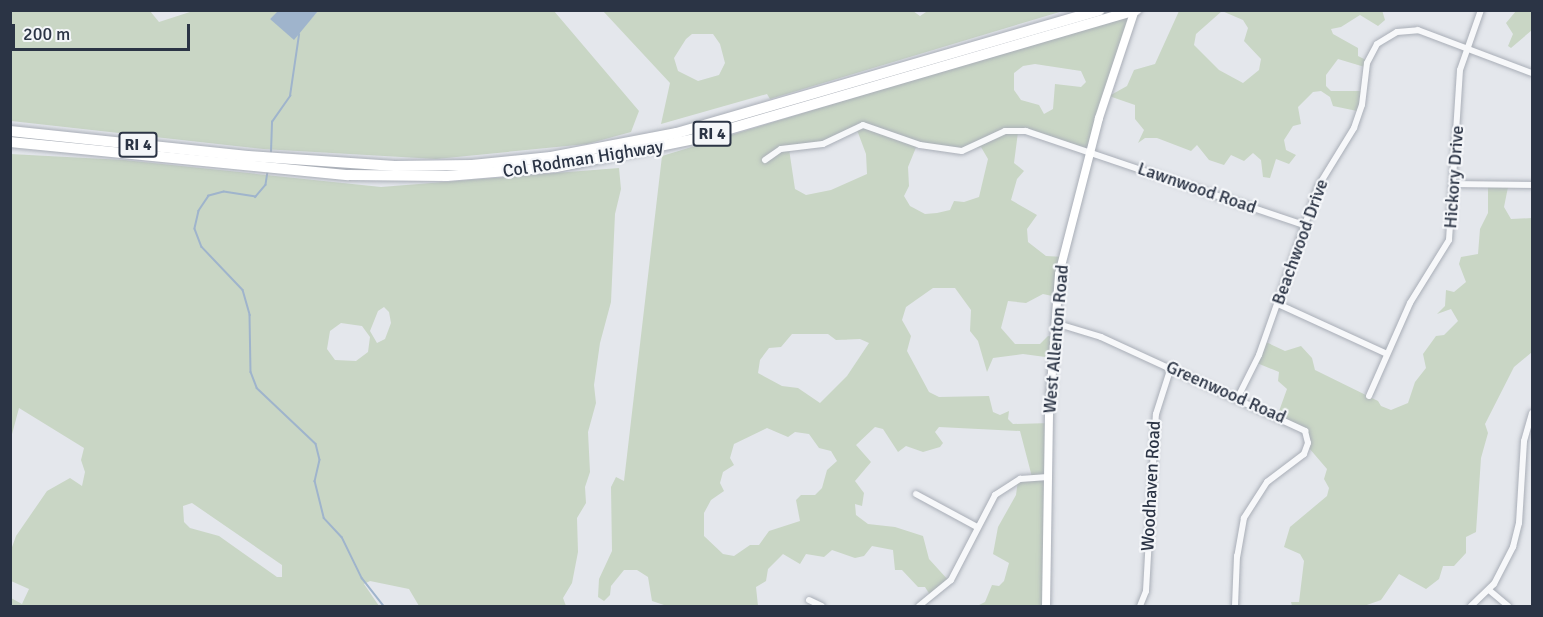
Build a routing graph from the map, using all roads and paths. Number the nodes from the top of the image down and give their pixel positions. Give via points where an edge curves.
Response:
1 (1099, 10) edge
2 (1481, 10) edge
3 (1136, 11) edge
4 (1466, 47) junction
5 (1533, 72) edge
6 (10, 131) edge
7 (10, 142) edge
8 (1090, 151) junction
9 (765, 160) dead end
10 (269, 163) junction
11 (1454, 184) junction
12 (1533, 185) edge
13 (1304, 225) junction
14 (1278, 304) junction
15 (1055, 323) junction
16 (1388, 354) junction
17 (1171, 367) junction
18 (1369, 396) dead end
19 (1238, 397) junction
20 (1533, 413) edge
21 (1048, 477) junction
22 (916, 494) dead end
23 (977, 527) junction
24 (1490, 590) junction
25 (809, 600) dead end
26 (822, 606) edge
27 (919, 606) edge
28 (1046, 606) edge
29 (1140, 606) edge
30 (1235, 606) edge
31 (1471, 606) edge
32 (1508, 606) edge

1 - 10 highway, Col Rodman Highway / RI 4 via 677,134 589,151 432,166
2 - 4 street, Hickory Drive
3 - 8 street, West Allenton Road
3 - 10 highway, Col Rodman Highway / RI 4 via 695,139 588,162 447,176 359,175
4 - 5 street, Beachwood Drive
4 - 11 street, Hickory Drive via 1460,70
4 - 13 street, Beachwood Drive via 1418,30 1396,32 1377,44 1367,63 1357,122 1324,175
6 - 10 highway, Col Rodman Highway / RI 4
7 - 10 highway, Col Rodman Highway / RI 4
8 - 9 street, Lawnwood Road via 1017,130 995,135 967,151 937,149 862,125 823,144 782,148
8 - 13 street, Lawnwood Road
8 - 15 street, West Allenton Road via 1059,274
11 - 12 street
11 - 16 street, Hickory Drive via 1449,240 1416,293
13 - 14 street, Beachwood Drive
14 - 16 street
14 - 19 street, Beachwood Drive
15 - 17 street, Greenwood Road via 1101,337
15 - 21 street, West Allenton Road
16 - 18 street, Hickory Drive
17 - 19 street, Greenwood Road
17 - 29 street, Woodhaven Road via 1156,414 1146,591
19 - 30 street, Greenwood Road via 1301,426 1308,444 1300,458 1267,482 1248,507 1238,543
20 - 24 street via 1524,441 1517,535
21 - 23 street via 1020,479 1006,485 990,502
21 - 28 street, West Allenton Road
22 - 23 street
23 - 27 street via 951,580
24 - 31 street
24 - 32 street
25 - 26 street

